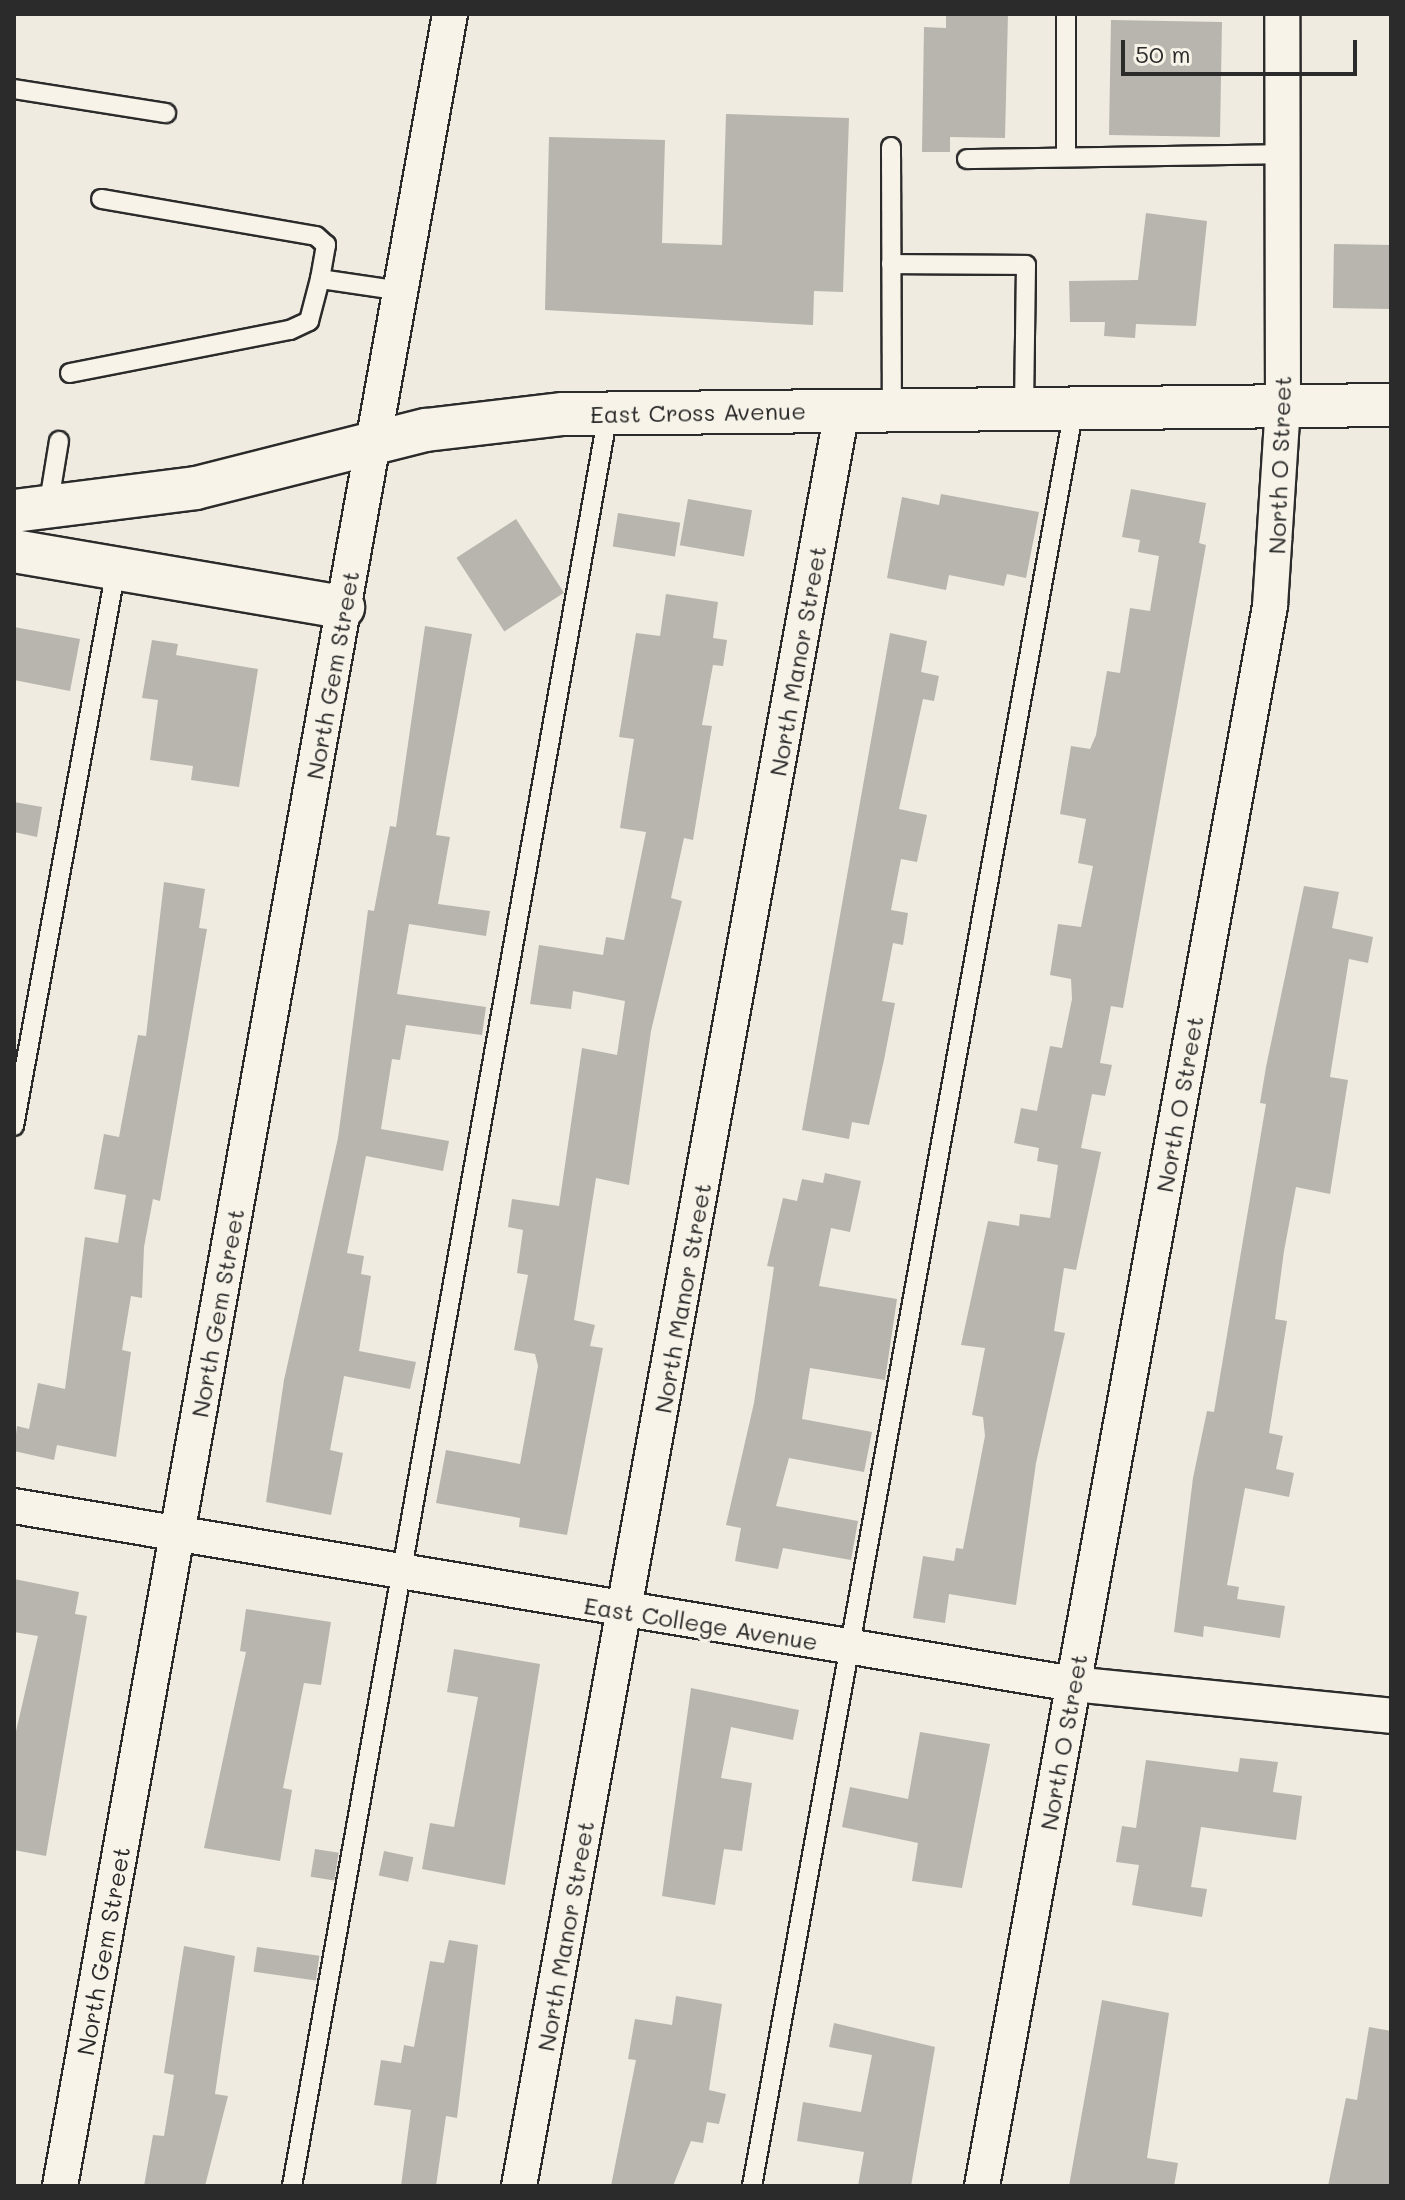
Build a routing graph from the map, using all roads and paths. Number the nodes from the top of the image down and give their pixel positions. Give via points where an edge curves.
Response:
1 (450, 14) edge
2 (1066, 14) edge
3 (1282, 14) edge
4 (14, 89) edge
5 (166, 113) dead end
6 (891, 147) dead end
7 (1284, 154) junction
8 (1066, 157) junction
9 (967, 159) dead end
10 (101, 199) dead end
11 (891, 264) junction
12 (320, 279) junction
13 (402, 291) junction
14 (70, 373) dead end
15 (1391, 405) edge
16 (1283, 406) junction
17 (1024, 408) junction
18 (1074, 408) junction
19 (842, 410) junction
20 (892, 410) junction
21 (608, 412) junction
22 (377, 440) junction
23 (59, 441) dead end
24 (31, 510) edge
25 (14, 551) edge
26 (116, 569) junction
27 (343, 607) junction
28 (14, 1126) edge
29 (14, 1506) edge
30 (179, 1531) junction
31 (402, 1571) junction
32 (625, 1611) junction
33 (848, 1647) junction
34 (1073, 1684) junction
35 (1391, 1716) edge
36 (60, 2186) edge
37 (292, 2186) edge
38 (519, 2186) edge
39 (752, 2186) edge
40 (982, 2186) edge

1 - 13 street, North Gem Street
2 - 8 lane
3 - 7 street, North O Street
4 - 5 lane
6 - 11 lane
7 - 8 lane
7 - 16 street, North O Street
8 - 9 lane
10 - 12 lane via 316,236 326,245
11 - 17 lane via 1026,265
11 - 20 lane
12 - 13 lane
12 - 14 lane via 309,321 290,330
13 - 22 street, North Gem Street
15 - 16 street, East Cross Avenue
16 - 18 street, East Cross Avenue
16 - 34 street, North O Street via 1270,606
17 - 18 street, East Cross Avenue
17 - 20 street, East Cross Avenue
18 - 33 lane
19 - 20 street, East Cross Avenue
19 - 21 street, East Cross Avenue
19 - 32 street, North Manor Street
21 - 22 street, East Cross Avenue via 470,423
21 - 31 lane
22 - 24 street, East Cross Avenue via 196,488
22 - 27 street, North Gem Street
23 - 24 lane
25 - 26 street
26 - 27 street
26 - 28 lane
27 - 30 street, North Gem Street
29 - 30 street, East College Avenue
30 - 31 street, East College Avenue
30 - 36 street, North Gem Street
31 - 32 street, East College Avenue
31 - 37 lane
32 - 33 street, East College Avenue
32 - 38 street, North Manor Street
33 - 34 street, East College Avenue
33 - 39 lane
34 - 35 street, East College Avenue
34 - 40 street, North O Street

